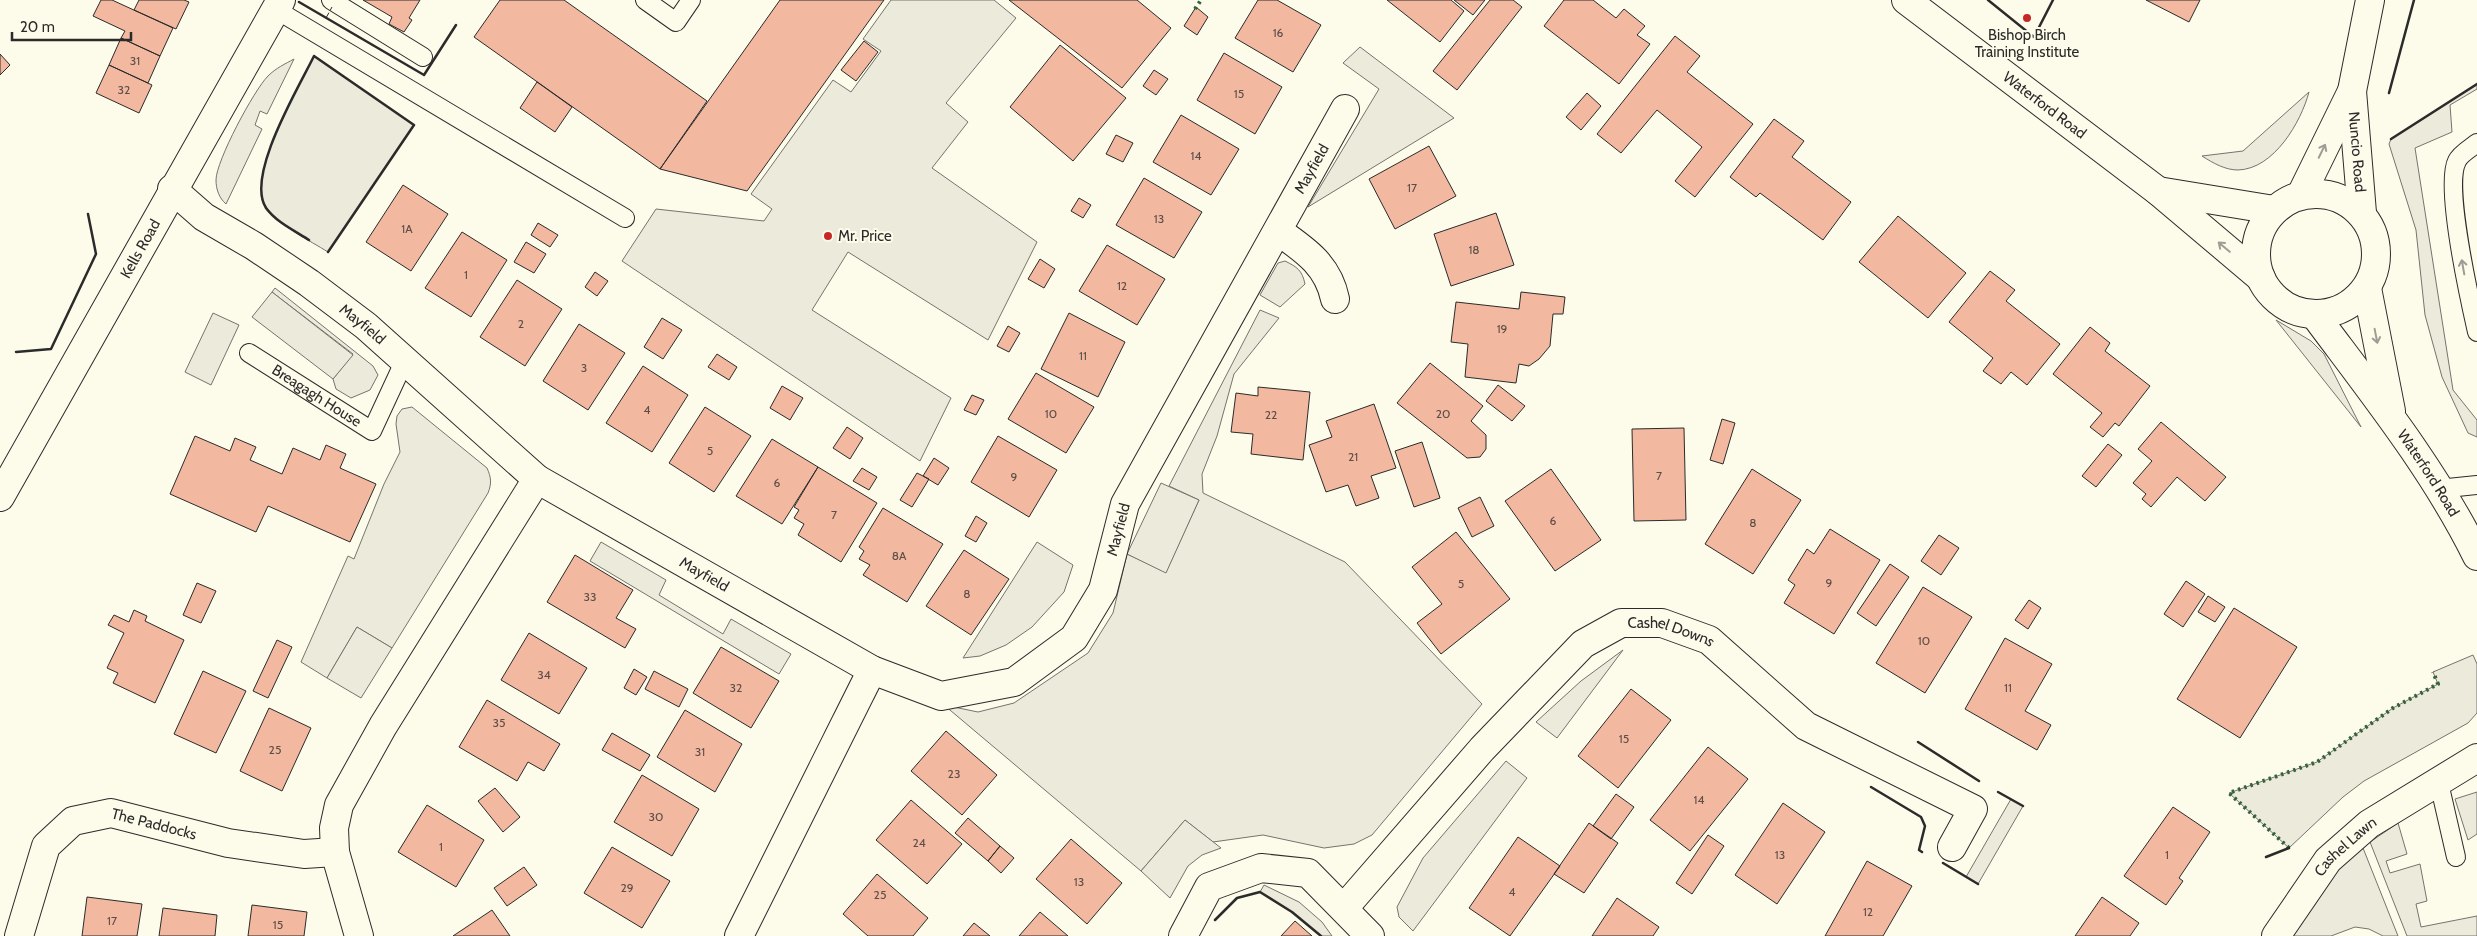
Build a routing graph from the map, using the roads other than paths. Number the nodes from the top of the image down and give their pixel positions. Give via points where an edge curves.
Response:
1 (331, 0) edge
2 (645, 0) edge
3 (691, 0) edge
4 (1906, 0) edge
5 (2370, 0) edge
6 (274, 3) edge
7 (424, 58) dead end
8 (2352, 91) junction
9 (1345, 109) dead end
10 (2477, 143) edge
11 (172, 189) junction
12 (2158, 191) junction
13 (2300, 194) junction
14 (2274, 210) junction
15 (2362, 213) junction
16 (624, 218) dead end
17 (1278, 230) junction
18 (2261, 278) junction
19 (2367, 288) junction
20 (1335, 299) dead end
21 (2314, 314) junction
22 (2477, 332) edge
23 (249, 353) dead end
24 (404, 362) junction
25 (2392, 418) junction
26 (537, 479) junction
27 (2477, 485) edge
28 (2438, 488) junction
29 (0, 497) edge
30 (2477, 556) edge
31 (872, 670) junction
32 (2477, 758) edge
33 (2439, 783) junction
34 (2477, 783) edge
35 (1952, 847) dead end
36 (335, 852) junction
37 (2456, 857) dead end
38 (1344, 908) junction
39 (19, 936) edge
40 (359, 936) edge
41 (739, 936) edge
42 (1183, 936) edge
43 (1370, 936) edge
44 (2276, 936) edge

1 - 7 lane
2 - 3 lane via 676,22
4 - 12 street, Waterford Road
5 - 8 street, Nuncio Road
6 - 11 street, Kells Road
6 - 16 lane
13 -> 8 street, Nuncio Road
8 - 15 street, Nuncio Road
9 - 17 street, Mayfield
22 -> 10 lane via 2462,265 2452,178 2457,160
11 - 24 street, Mayfield via 204,217 309,283 366,326
11 - 29 street, Kells Road
12 - 14 street, Waterford Road
18 -> 12 street, Waterford Road
13 - 14 street
13 - 15 street via 2334,196 2349,202
14 - 18 street via 2263,224 2257,242 2256,260
15 - 19 street via 2373,230 2377,250 2375,270
17 - 20 street via 1308,252 1331,281
17 - 31 street, Mayfield via 1125,504 1102,590 1074,638 1014,682 941,696
18 - 21 street via 2282,304
19 - 21 street via 2353,302 2334,312
19 -> 25 street, Waterford Road
21 - 25 street, Waterford Road
23 - 24 lane, Breagagh House via 372,431
24 - 26 street, Mayfield
25 - 28 street, Waterford Road
26 - 31 street, Mayfield
26 - 36 street via 371,746 339,805 334,828
27 - 28 lane
28 - 30 street, Waterford Road
31 - 41 street
32 - 33 street
33 - 34 street
33 - 37 lane
33 - 44 street, Cashel Lawn via 2369,824 2328,860
35 - 38 street, Cashel Downs via 1973,809 1806,726 1709,640 1662,623 1621,623 1583,644 1569,658 1482,748
36 - 39 street, The Paddocks via 304,854 228,843 111,813 73,821 46,846
36 - 40 street
38 - 42 street via 1308,874 1261,868 1209,887
38 - 43 street

